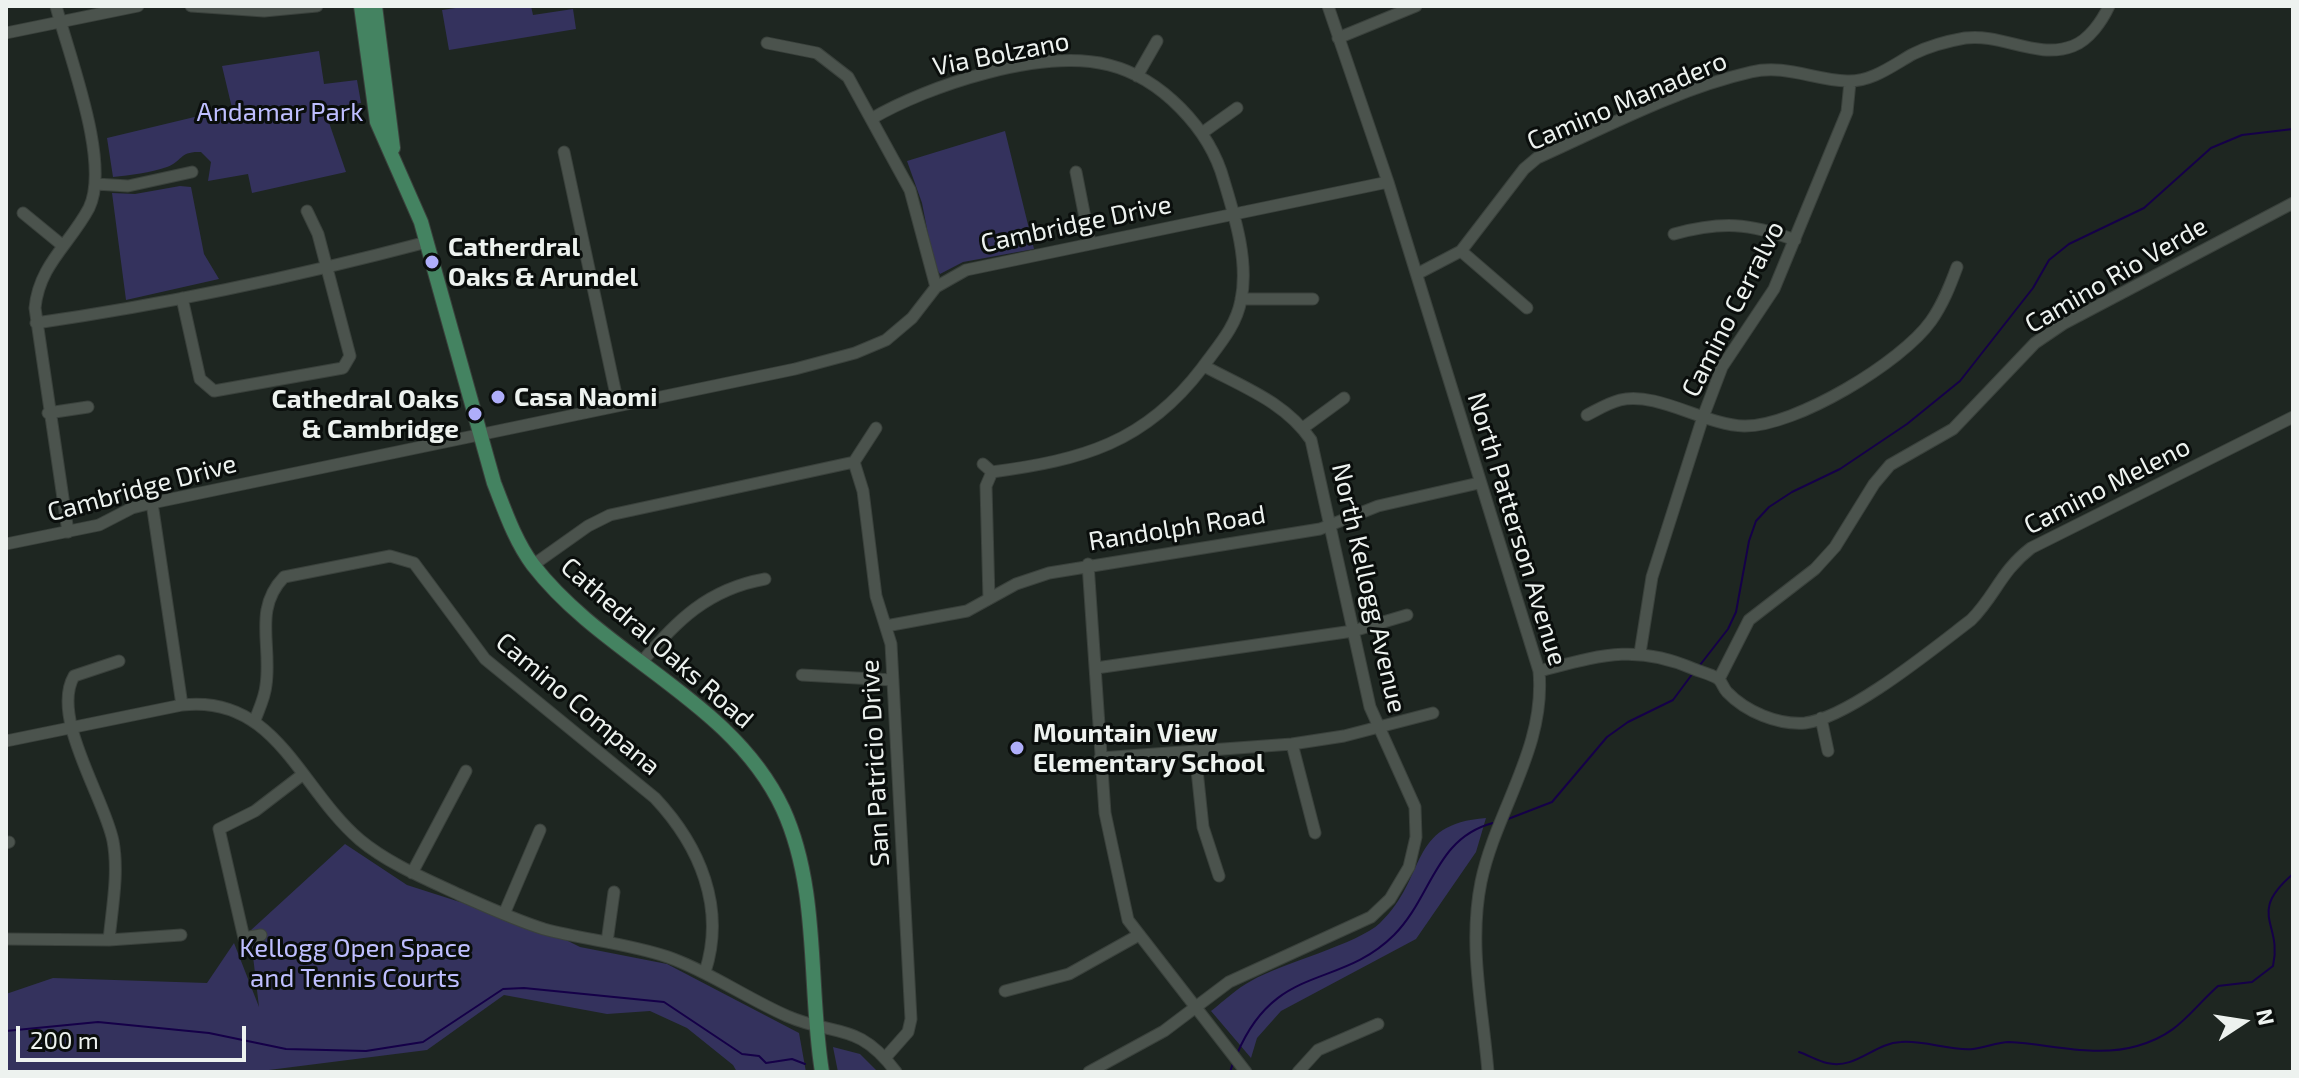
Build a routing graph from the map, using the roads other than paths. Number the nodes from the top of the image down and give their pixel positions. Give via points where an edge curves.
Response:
1 (56, 6) edge
2 (138, 6) edge
3 (191, 6) edge
4 (317, 6) edge
5 (361, 6) edge
6 (375, 6) edge
7 (1328, 6) edge
8 (1416, 6) edge
9 (2109, 6) edge
10 (60, 21) junction
11 (6, 33) edge
12 (1338, 38) junction
13 (1157, 41) dead end
14 (767, 43) dead end
15 (1137, 76) junction
16 (1850, 82) junction
17 (1237, 108) dead end
18 (871, 119) junction
19 (1202, 133) junction
20 (564, 152) dead end
21 (396, 164) junction
22 (192, 172) dead end
23 (1076, 172) dead end
24 (1388, 182) junction
25 (96, 184) junction
26 (2293, 203) edge
27 (307, 211) dead end
28 (23, 213) dead end
29 (1233, 215) junction
30 (1674, 234) dead end
31 (1795, 240) junction
32 (427, 242) junction
33 (1090, 243) junction
34 (62, 245) junction
35 (1461, 251) junction
36 (1957, 267) dead end
37 (327, 268) junction
38 (1417, 274) junction
39 (936, 287) junction
40 (182, 298) junction
41 (1241, 299) junction
42 (1313, 299) dead end
43 (1527, 308) dead end
44 (36, 323) junction
45 (1204, 366) junction
46 (1344, 398) dead end
47 (618, 404) junction
48 (88, 407) dead end
49 (48, 413) junction
50 (1587, 415) dead end
51 (1703, 417) junction
52 (2293, 417) edge
53 (876, 428) dead end
54 (1303, 428) junction
55 (480, 433) junction
56 (854, 462) junction
57 (1479, 483) junction
58 (152, 503) junction
59 (1331, 526) junction
60 (68, 532) junction
61 (6, 544) edge
62 (1088, 564) junction
63 (533, 565) junction
64 (765, 579) dead end
65 (989, 599) junction
66 (1407, 615) dead end
67 (886, 626) junction
68 (1353, 631) junction
69 (1640, 653) junction
70 (119, 661) dead end
71 (641, 663) junction
72 (1096, 668) junction
73 (1539, 671) junction
74 (802, 675) dead end
75 (1719, 679) junction
76 (893, 680) junction
77 (182, 705) junction
78 (1433, 713) dead end
79 (1821, 718) junction
80 (255, 720) junction
81 (74, 727) junction
82 (1377, 727) junction
83 (6, 741) edge
84 (1292, 744) junction
85 (1195, 751) junction
86 (1828, 751) dead end
87 (1100, 758) junction
88 (466, 771) dead end
89 (302, 775) junction
90 (540, 830) dead end
91 (1315, 833) dead end
92 (412, 873) junction
93 (1219, 876) dead end
94 (614, 892) dead end
95 (504, 914) junction
96 (181, 935) dead end
97 (261, 935) dead end
98 (1137, 936) junction
99 (6, 939) edge
100 (109, 940) junction
101 (607, 942) junction
102 (705, 972) junction
103 (1005, 991) dead end
104 (1194, 1008) junction
105 (815, 1023) junction
106 (1378, 1024) dead end
107 (885, 1058) junction
108 (1243, 1069) edge
109 (822, 1072) edge
110 (896, 1072) edge
111 (1089, 1072) edge
112 (1298, 1072) edge
113 (1488, 1072) edge

1 - 10 street
2 - 10 street
3 - 4 street via 264,11
5 - 21 main road, Cathedral Oaks Road via 374,111
6 - 21 main road, Cathedral Oaks Road
7 - 12 street, North Patterson Avenue
8 - 12 street
9 - 16 street, Camino Manadero via 2076,45 2040,50 1971,37
10 - 11 street
10 - 25 street via 94,146
12 - 24 street, North Patterson Avenue
13 - 15 street
14 - 18 street via 817,53 832,62 848,77
15 - 18 street, Via Bolzano via 1088,60 1063,59 954,82 905,99
15 - 19 street, Via Bolzano via 1171,100
16 - 31 street, Camino Cerralvo via 1847,112
16 - 35 street, Camino Manadero via 1794,71 1753,72 1603,129 1530,163
17 - 19 street
18 - 39 street via 910,190
19 - 29 street, Via Bolzano via 1222,174
20 - 47 street
21 - 32 main road, Cathedral Oaks Road
22 - 25 street via 128,186
23 - 33 street
24 - 29 street, Cambridge Drive
24 - 38 street, North Patterson Avenue
25 - 34 street via 87,211
26 - 75 street, Camino Rio Verde via 2035,343 1964,420 1890,465 1825,558 1749,620
27 - 37 street
28 - 34 street
29 - 33 street, Cambridge Drive
29 - 41 street, Via Bolzano
30 - 31 street via 1728,224 1758,226
31 - 51 street, Camino Cerralvo via 1774,289 1722,367
32 - 37 street
32 - 55 main road, Cathedral Oaks Road
33 - 39 street, Cambridge Drive via 984,264
34 - 44 street via 36,290
35 - 38 street, Camino Manadero
35 - 43 street
36 - 51 street via 1930,323 1906,347 1822,403 1758,425
37 - 40 street
37 - 40 street via 352,364 343,368 204,392
38 - 57 street, North Patterson Avenue
39 - 47 street, Cambridge Drive via 898,331 872,347 795,369
40 - 44 street
41 - 42 street
41 - 45 street, Via Bolzano via 1228,334
44 - 49 street
45 - 54 street, North Kellogg Avenue via 1279,406
45 - 65 street, Via Bolzano via 1157,416 1124,438 1070,460 988,468
46 - 54 street
47 - 55 street, Cambridge Drive
48 - 49 street
49 - 60 street
50 - 51 street via 1634,399
51 - 69 street, Camino Cerralvo via 1652,577
52 - 79 street, Camino Meleno via 2031,548 2009,565 1971,620 1847,708
53 - 56 street
54 - 59 street, North Kellogg Avenue via 1314,449
55 - 58 street, Cambridge Drive
55 - 63 main road, Cathedral Oaks Road via 509,523
56 - 63 street via 610,515
56 - 67 street, San Patricio Drive via 863,491 876,596
57 - 59 street, Randolph Road via 1378,506
57 - 73 street, North Patterson Avenue
58 - 60 street, Cambridge Drive
58 - 77 street
59 - 62 street, Randolph Road
59 - 68 street, North Kellogg Avenue
60 - 61 street, Cambridge Drive
62 - 65 street, Randolph Road via 1016,584
62 - 72 street
63 - 71 main road, Cathedral Oaks Road via 571,605
64 - 71 street via 703,600
65 - 67 street, Randolph Road via 953,615
66 - 68 street
67 - 76 street, San Patricio Drive
68 - 72 street
68 - 82 street, North Kellogg Avenue
69 - 73 street, Camino Meleno via 1610,653
69 - 75 street, Camino Meleno via 1673,659
70 - 81 street via 74,676 68,690
71 - 105 main road, Cathedral Oaks Road via 735,740 783,809 805,885
72 - 87 street
73 - 113 street, North Patterson Avenue via 1539,716 1531,750 1488,855 1477,906 1476,960
74 - 76 street
75 - 79 street, Camino Meleno via 1728,693 1762,715 1804,723
76 - 107 street, San Patricio Drive via 911,1019 900,1044
77 - 80 street via 228,707
77 - 81 street
78 - 82 street
79 - 86 street
80 - 89 street
80 - 102 street, Camino Compana via 266,687 264,611 284,577 390,556 414,563 485,659 674,818 708,886 715,925
81 - 83 street
81 - 100 street via 113,843
82 - 84 street
82 - 104 street, North Kellogg Avenue via 1409,791 1417,822 1409,867 1390,899 1371,917 1260,966
84 - 85 street
84 - 91 street
85 - 87 street
85 - 93 street via 1203,827
87 - 98 street via 1117,878
88 - 92 street
89 - 92 street via 362,842
89 - 97 street via 255,811 219,829 244,938
90 - 95 street
92 - 95 street
94 - 101 street
95 - 101 street
96 - 100 street
98 - 103 street via 1069,974
98 - 104 street
99 - 100 street
101 - 102 street
102 - 105 street via 790,1017
104 - 108 street
104 - 111 street, North Kellogg Avenue via 1130,1053
105 - 107 street via 860,1037
105 - 109 main road, Cathedral Oaks Road
106 - 112 street via 1318,1050
107 - 110 street

